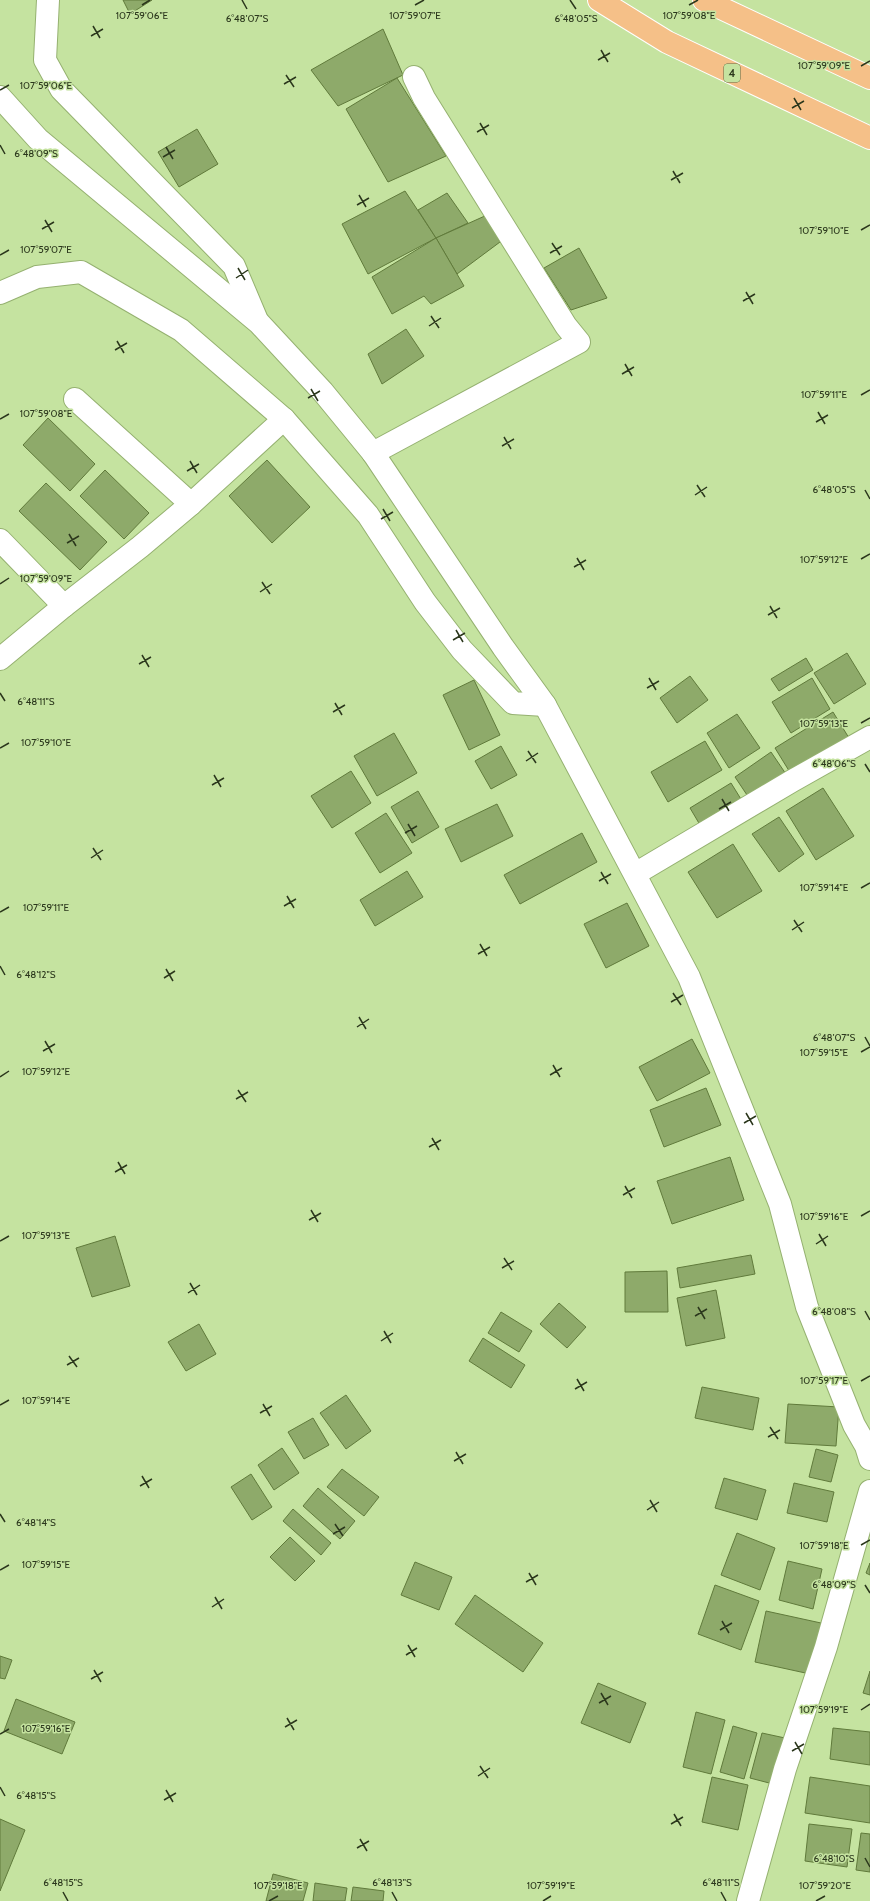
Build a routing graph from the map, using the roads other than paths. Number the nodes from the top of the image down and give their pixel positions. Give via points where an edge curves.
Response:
1 (48, 0) edge
2 (599, 0) edge
3 (704, 0) edge
4 (414, 77) dead end
5 (870, 78) edge
6 (0, 97) edge
7 (870, 138) edge
8 (0, 294) edge
9 (259, 323) junction
10 (75, 398) dead end
11 (284, 419) junction
12 (373, 453) junction
13 (191, 504) junction
14 (0, 540) edge
15 (64, 606) junction
16 (0, 659) edge
17 (545, 705) junction
18 (870, 737) edge
19 (635, 874) junction
20 (870, 1459) edge
21 (870, 1491) edge
22 (748, 1901) edge

1 - 9 street via 45,60 61,89 234,266
2 - 7 highway, 4 via 667,42
3 - 5 highway
4 - 12 street via 424,98 566,326 579,342
6 - 9 street via 38,139
8 - 11 street via 37,277 81,272 181,330
9 - 12 street
10 - 13 street
11 - 13 street
11 - 17 street via 368,515 425,602 462,650 513,704
12 - 17 street
13 - 15 street via 140,548
14 - 15 street
15 - 16 street
17 - 19 street
18 - 19 street
19 - 20 street via 689,976 780,1204 807,1307
21 - 22 street via 826,1647 785,1769

